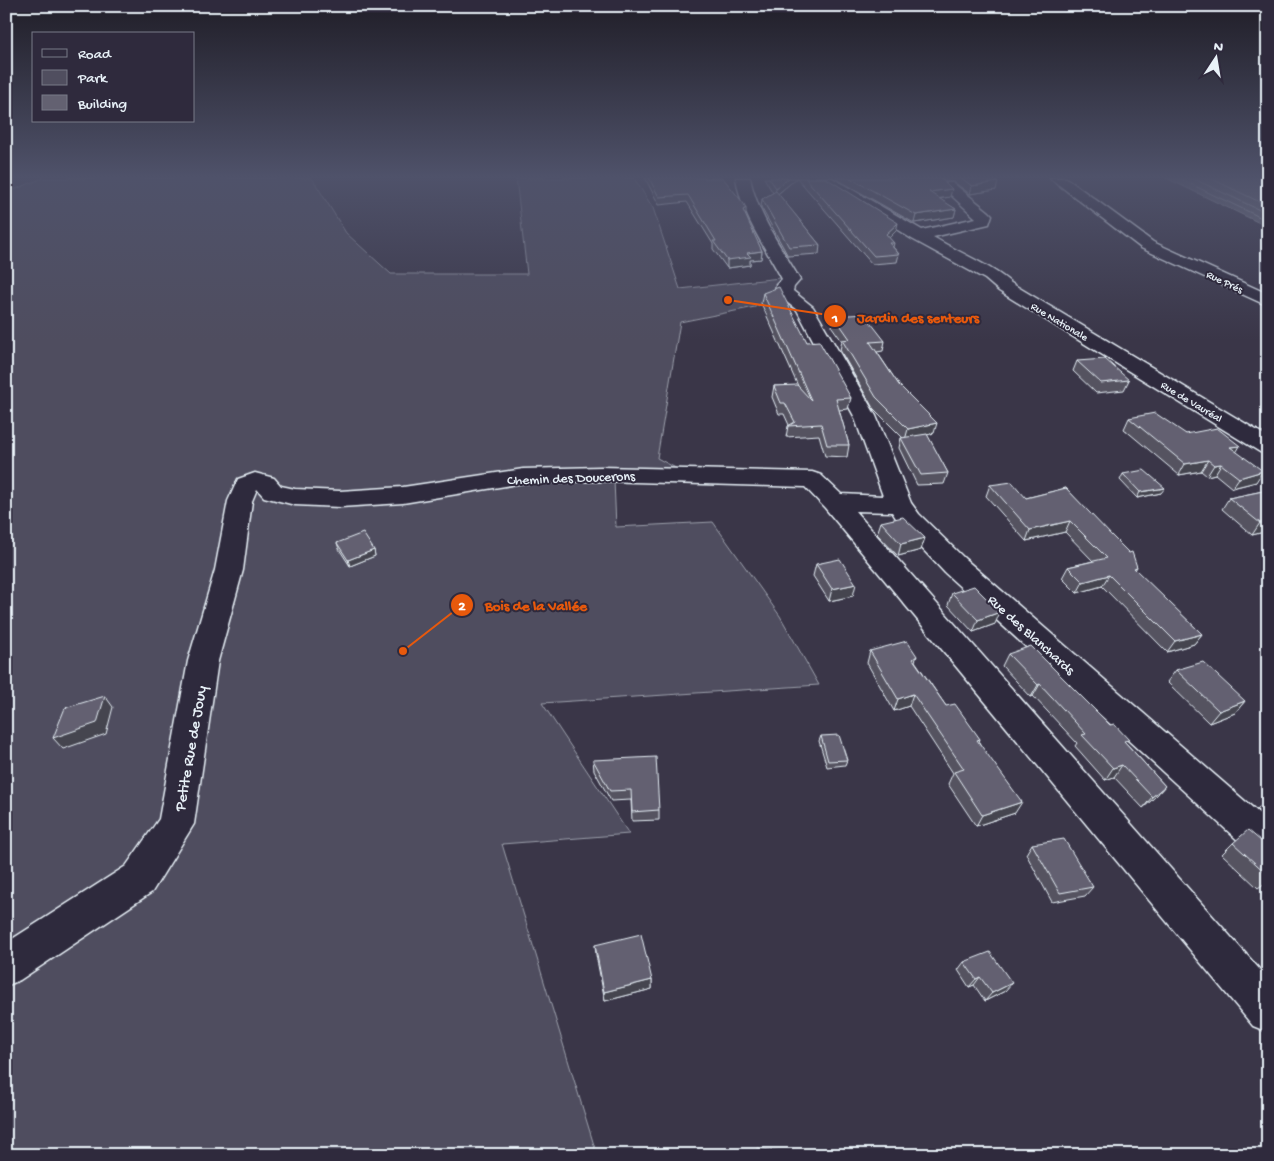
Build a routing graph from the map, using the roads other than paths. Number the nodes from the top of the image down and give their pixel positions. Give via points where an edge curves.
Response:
1 (763, 232) edge
2 (912, 232) edge
3 (935, 232) edge
4 (1130, 232) edge
5 (918, 236) junction
6 (1268, 301) edge
7 (1116, 355) joint
8 (1268, 447) edge
9 (247, 484) joint
10 (823, 491) junction
11 (900, 504) junction
12 (1268, 844) edge
13 (6, 966) edge
14 (1268, 1011) edge

1 - 11 street, Rue des Blanchards via 791,280 785,285 784,293 804,307 848,385 865,416
2 - 5 street, Rue Nationale
3 - 5 street
4 - 6 street, Rue Prés via 1147,245
5 - 7 street, Rue Nationale via 963,262 977,277 1005,287
7 - 8 street, Rue de Vauréal
9 - 10 street, Chemin des Doucerons via 265,482 273,492 295,497 340,498 403,496 523,476 601,474
9 - 13 street, Petite Rue de Jouy via 240,501 229,570 203,661 176,824 139,878
10 - 11 street
10 - 14 street
11 - 12 street, Rue des Blanchards via 910,520 955,566

